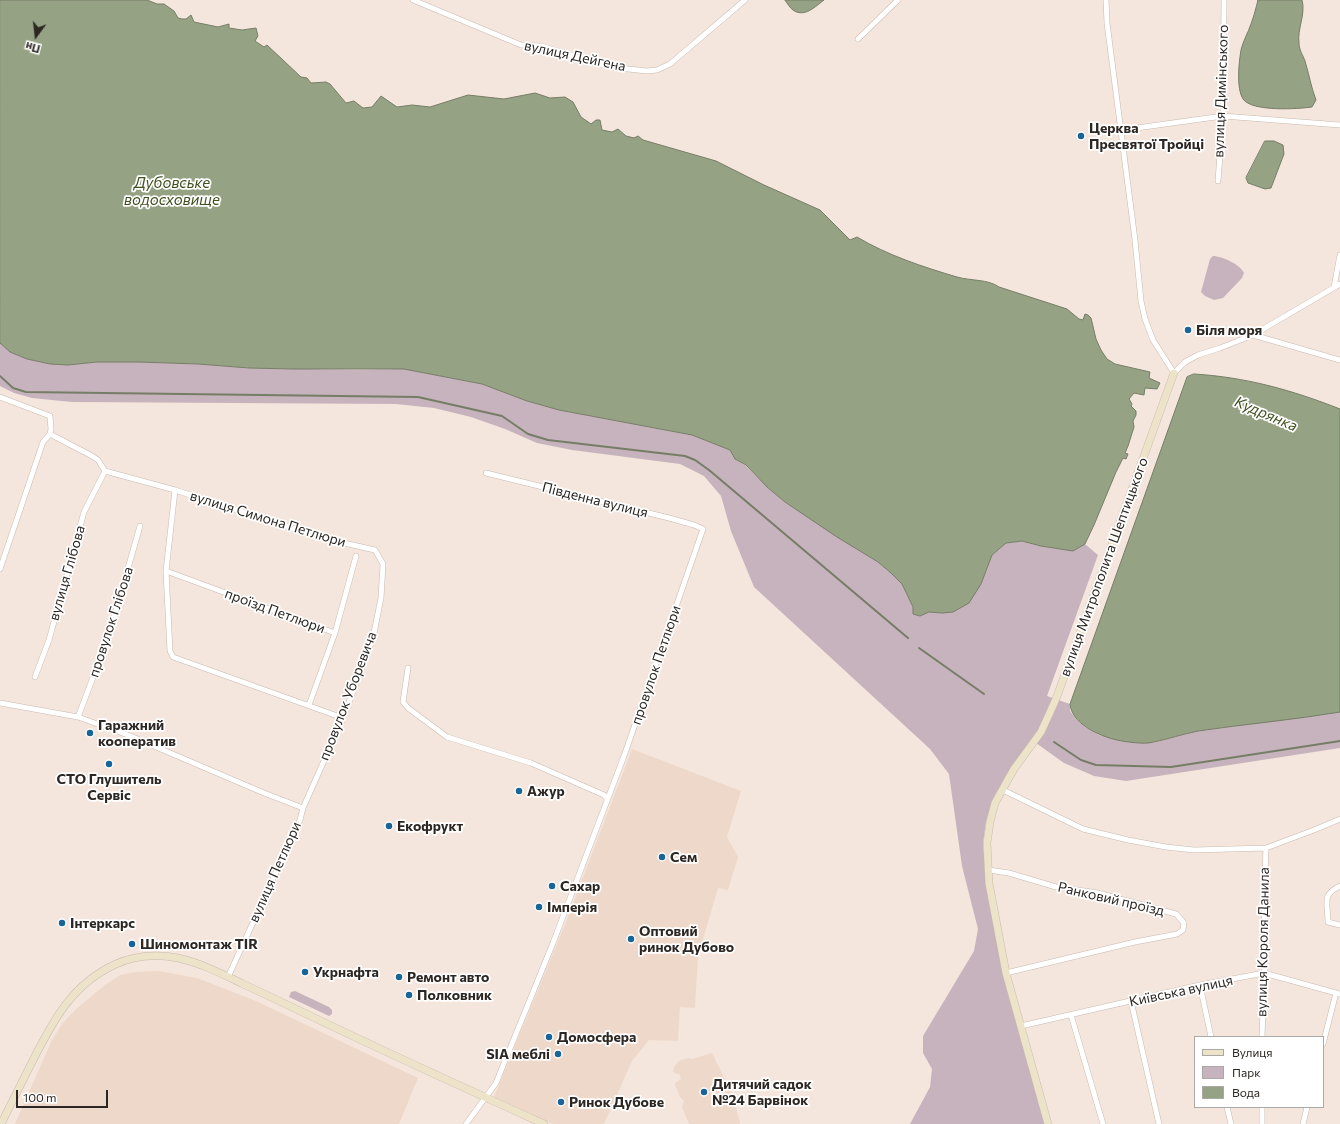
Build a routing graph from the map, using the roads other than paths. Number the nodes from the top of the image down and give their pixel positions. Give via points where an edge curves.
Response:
1 (413, 0) edge
2 (745, 0) edge
3 (898, 0) edge
4 (1106, 0) edge
5 (1224, 0) edge
6 (858, 40) dead end
7 (1223, 116) junction
8 (1340, 125) edge
9 (1122, 130) junction
10 (1218, 181) dead end
11 (1340, 255) edge
12 (1340, 284) edge
13 (1334, 286) junction
14 (1253, 336) junction
15 (1340, 360) edge
16 (1174, 372) junction
17 (0, 397) edge
18 (50, 434) junction
19 (105, 471) junction
20 (486, 473) dead end
21 (174, 490) junction
22 (140, 526) dead end
23 (703, 529) joint
24 (362, 546) joint
25 (356, 556) dead end
26 (0, 569) edge
27 (166, 571) junction
28 (335, 633) junction
29 (408, 668) dead end
30 (36, 677) dead end
31 (0, 703) edge
32 (309, 705) junction
33 (78, 717) junction
34 (343, 718) junction
35 (1003, 790) junction
36 (607, 799) junction
37 (303, 808) junction
38 (1340, 819) edge
39 (1266, 848) junction
40 (989, 870) junction
41 (1340, 886) edge
42 (1340, 925) edge
43 (1006, 973) junction
44 (1264, 974) junction
45 (228, 977) junction
46 (1200, 985) junction
47 (1338, 994) edge
48 (1131, 1002) junction
49 (1071, 1015) junction
50 (1021, 1026) junction
51 (1211, 1036) edge
52 (1262, 1036) edge
53 (1324, 1041) edge
54 (485, 1097) junction
55 (1227, 1108) edge
56 (1262, 1108) edge
57 (1307, 1108) edge
58 (2, 1124) edge
59 (466, 1124) edge
60 (544, 1124) edge
61 (1048, 1124) edge
62 (1103, 1124) edge
63 (1159, 1124) edge
64 (1231, 1124) edge
65 (1262, 1124) edge
66 (1303, 1124) edge

1 - 2 street, вулиця Дейгена via 521,45 541,46 610,67 647,71 670,64
3 - 6 street
4 - 9 street
5 - 7 street, вулиця Димінського
7 - 8 street
7 - 9 street
7 - 10 street, вулиця Димінського
9 - 16 street via 1141,301 1153,340
11 - 13 street
12 - 13 street
13 - 14 street
14 - 15 street
14 - 16 street via 1198,355 1184,362
16 - 35 street, вулиця Митрополита Шептицького via 1056,699 1041,732 1014,769
17 - 18 street via 50,416
18 - 19 street via 98,460
18 - 26 street via 43,442
19 - 21 street, вулиця Симона Петлюри
19 - 30 street, вулиця Глібова via 84,512
20 - 23 street, Південна вулиця via 669,518
21 - 24 street, вулиця Симона Петлюри via 326,538
21 - 27 street
22 - 33 street, провулок Глібова via 102,657
23 - 36 street, провулок Петлюри
24 - 34 street, провулок Уборевича via 375,550 383,564 381,598 373,638
25 - 28 street
27 - 28 street, проїзд Петлюри
27 - 32 street via 170,651 173,657
28 - 32 street, проїзд Петлюри
29 - 36 street via 404,702 408,708 446,737 531,763 604,795
31 - 33 street, вулиця Петлюри
32 - 34 street
33 - 37 street, вулиця Петлюри via 128,734
34 - 37 street, провулок Уборевича
35 - 39 street via 1084,829 1128,840 1194,850
35 - 40 street, вулиця Митрополита Шептицького via 995,803 990,822 987,843
36 - 54 street, провулок Петлюри via 564,916 496,1083
37 - 45 street, вулиця Петлюри via 300,820
38 - 39 street
39 - 44 street, вулиця Короля Данила
40 - 43 street, вулиця Митрополита Шептицького via 989,883
40 - 43 street, Ранковий проїзд via 1140,904 1176,914 1184,923 1183,930 1177,934
41 - 42 street via 1330,891 1327,900 1328,922
43 - 50 street, вулиця Митрополита Шептицького
44 - 46 street, Київська вулиця
44 - 47 street, Київська вулиця
44 - 52 street, вулиця Короля Данила
45 - 54 street
45 - 58 street via 180,958 150,955 130,959 101,972 78,990 58,1014
46 - 48 street, Київська вулиця
46 - 51 street
47 - 53 street
48 - 49 street, Київська вулиця
48 - 63 street
49 - 50 street, Київська вулиця
49 - 62 street
50 - 61 street, вулиця Митрополита Шептицького
54 - 59 street, провулок Петлюри
54 - 60 street
55 - 64 street
56 - 65 street
57 - 66 street

